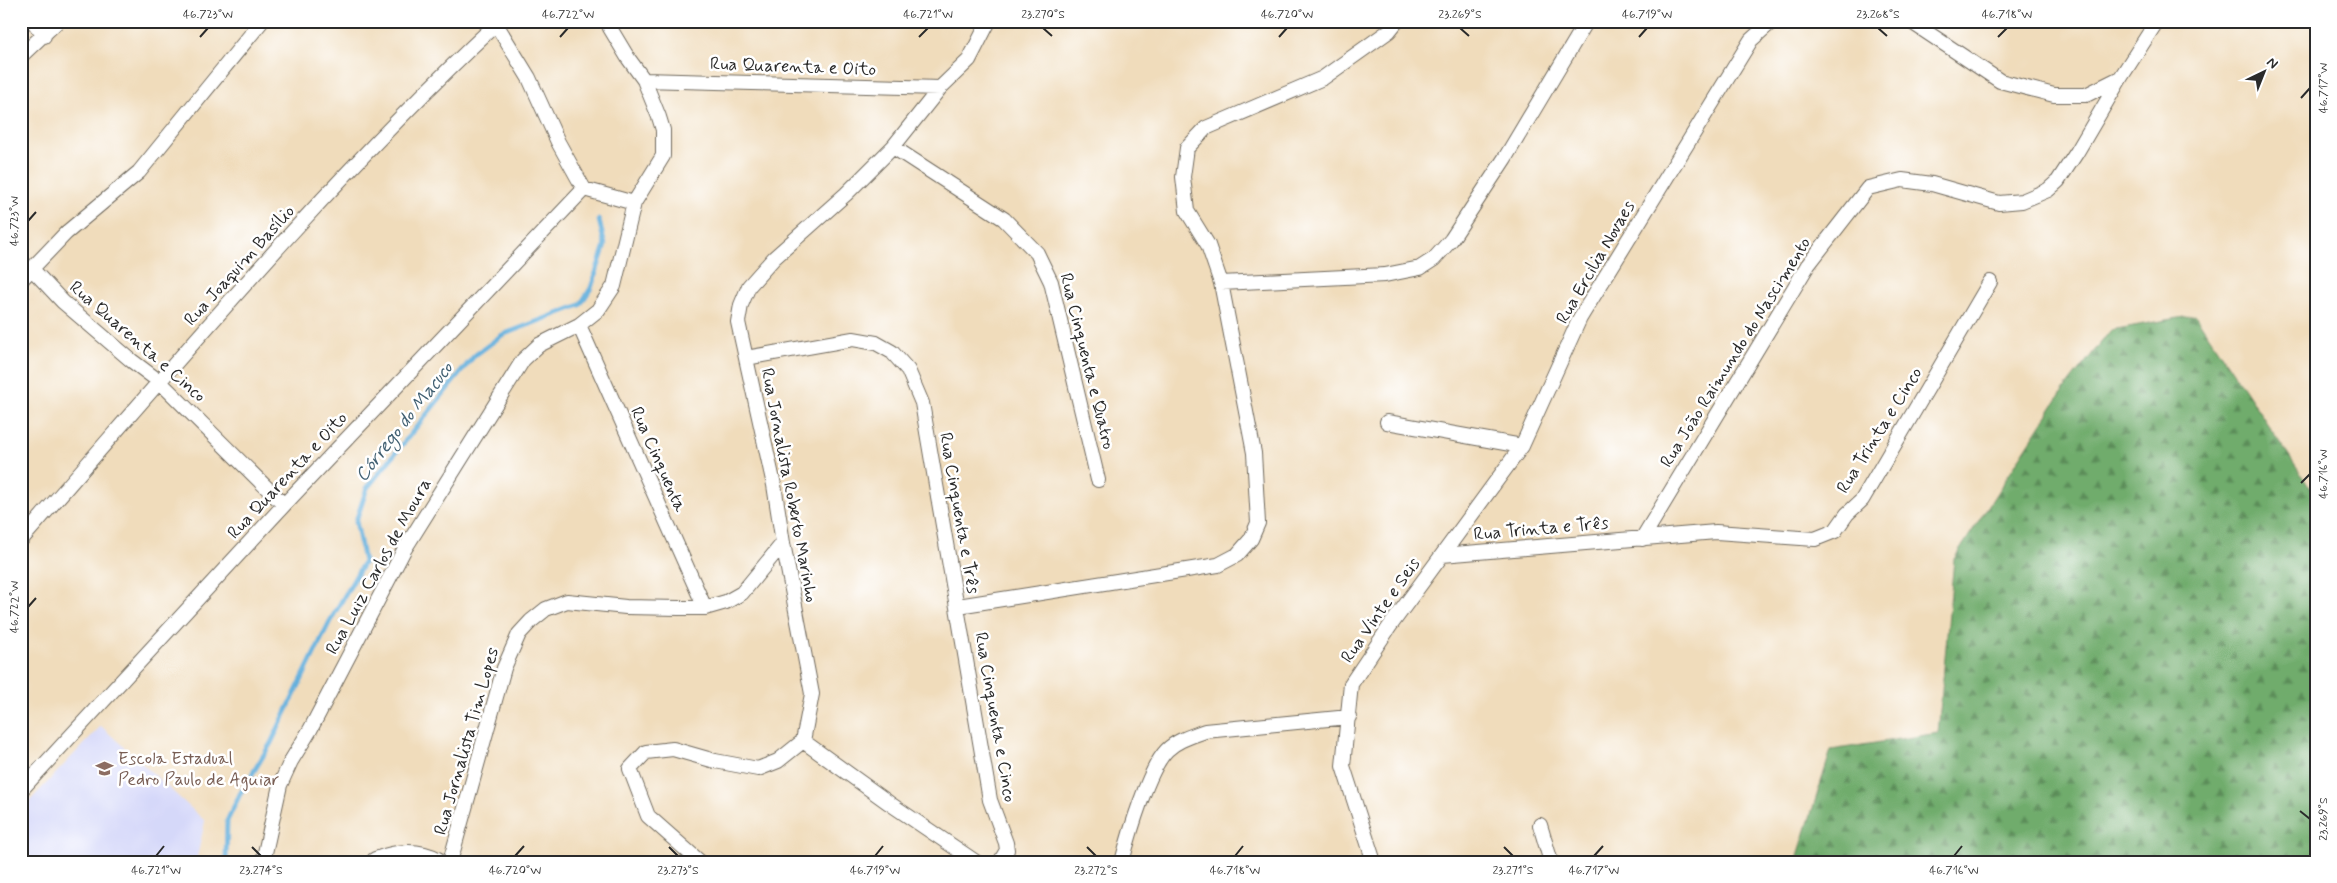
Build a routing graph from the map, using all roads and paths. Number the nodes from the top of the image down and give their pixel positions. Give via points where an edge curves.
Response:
1 (33, 21) edge
2 (58, 21) edge
3 (609, 21) edge
4 (989, 21) edge
5 (1587, 21) edge
6 (1775, 21) edge
7 (1910, 21) edge
8 (2157, 21) edge
9 (258, 23) edge
10 (496, 23) edge
11 (1389, 24) edge
12 (44, 36) junction
13 (21, 56) edge
14 (2121, 78) junction
15 (644, 80) junction
16 (940, 88) junction
17 (893, 147) junction
18 (584, 189) junction
19 (634, 204) junction
20 (31, 268) junction
21 (21, 280) edge
22 (1990, 282) dead end
23 (1221, 283) junction
24 (579, 325) junction
25 (746, 358) junction
26 (160, 382) junction
27 (1387, 422) dead end
28 (1522, 446) junction
29 (1098, 480) dead end
30 (284, 505) junction
31 (1642, 539) junction
32 (21, 540) edge
33 (783, 543) junction
34 (1442, 555) junction
35 (958, 606) junction
36 (705, 608) junction
37 (1350, 717) junction
38 (803, 741) junction
39 (21, 790) edge
40 (1540, 825) dead end
41 (263, 862) edge
42 (376, 862) edge
43 (437, 862) edge
44 (450, 862) edge
45 (700, 862) edge
46 (976, 862) edge
47 (1000, 862) edge
48 (1122, 862) edge
49 (1374, 862) edge
50 (1551, 862) edge

1 - 12 street
2 - 12 street
3 - 15 street, Rua Luiz Carlos de Moura via 610,28
4 - 16 street, Rua Jornalista Roberto Marinho via 969,60
5 - 23 street via 1506,158 1451,240 1434,258 1420,268 1385,274
6 - 28 street, Rua Ercilia Novaes via 1751,40 1580,318
7 - 14 street via 2000,81 2054,95 2086,95
8 - 14 street, Rua João Raimundo do Nascimento
9 - 20 street via 139,172 99,204
10 - 18 street, Rua Joaquim Basílio via 529,78
10 - 26 street, Rua Joaquim Basílio via 430,85 355,163
11 - 23 street via 1323,78 1206,128 1187,148 1182,177 1187,211 1208,245
12 - 13 street
14 - 31 street, Rua João Raimundo do Nascimento via 2058,181 2037,196 2022,202 1999,203 1932,184 1902,180 1868,188 1808,265
15 - 16 street, Rua Quarenta e Oito
15 - 19 street, Rua Luiz Carlos de Moura via 663,130 662,156
16 - 17 street, Rua Jornalista Roberto Marinho
17 - 25 street, Rua Jornalista Roberto Marinho via 774,258 749,286 738,322
17 - 29 street, Rua Cinquenta e Quatro via 1004,220 1037,253 1051,282
18 - 19 street
18 - 30 street, Rua Quarenta e Oito
19 - 24 street, Rua Luiz Carlos de Moura via 614,286 598,310
20 - 21 street
20 - 26 street, Rua Quarenta e Cinco via 63,302
22 - 31 street, Rua Trinta e Cinco via 1862,500 1834,532 1815,539 1716,532
23 - 35 street, Rua Cinquenta e Três via 1254,453 1258,523 1251,539 1237,555 1218,565
24 - 36 street, Rua Cinquenta
24 - 41 street, Rua Luiz Carlos de Moura via 539,345 523,360 404,550 287,768 280,785
25 - 33 street, Rua Jornalista Roberto Marinho via 774,485
25 - 35 street, Rua Cinquenta e Três via 853,339 876,343 892,352 908,370 922,403
26 - 30 street, Rua Quarenta e Cinco
26 - 32 street, Rua Joaquim Basílio
27 - 28 street
28 - 34 street, Rua Ercilia Novaes
30 - 39 street, Rua Quarenta e Oito
31 - 34 street, Rua Trinta e Três
33 - 36 street, Rua Jornalista Tim Lopes via 742,593
33 - 38 street, Rua Jornalista Roberto Marinho via 812,694
34 - 37 street, Rua Vinte e Seis via 1351,684
35 - 47 street, Rua Cinquenta e Cinco via 990,800 1006,843
36 - 44 street, Rua Jornalista Tim Lopes via 626,607 567,601 546,609 531,621 519,634 504,668
37 - 48 street via 1205,731 1167,750 1156,765
37 - 49 street, Rua Vinte e Seis via 1343,766
38 - 45 street via 778,761 758,769 673,749 646,752 630,769 648,816
38 - 46 street
40 - 50 street
42 - 43 main road via 397,854

